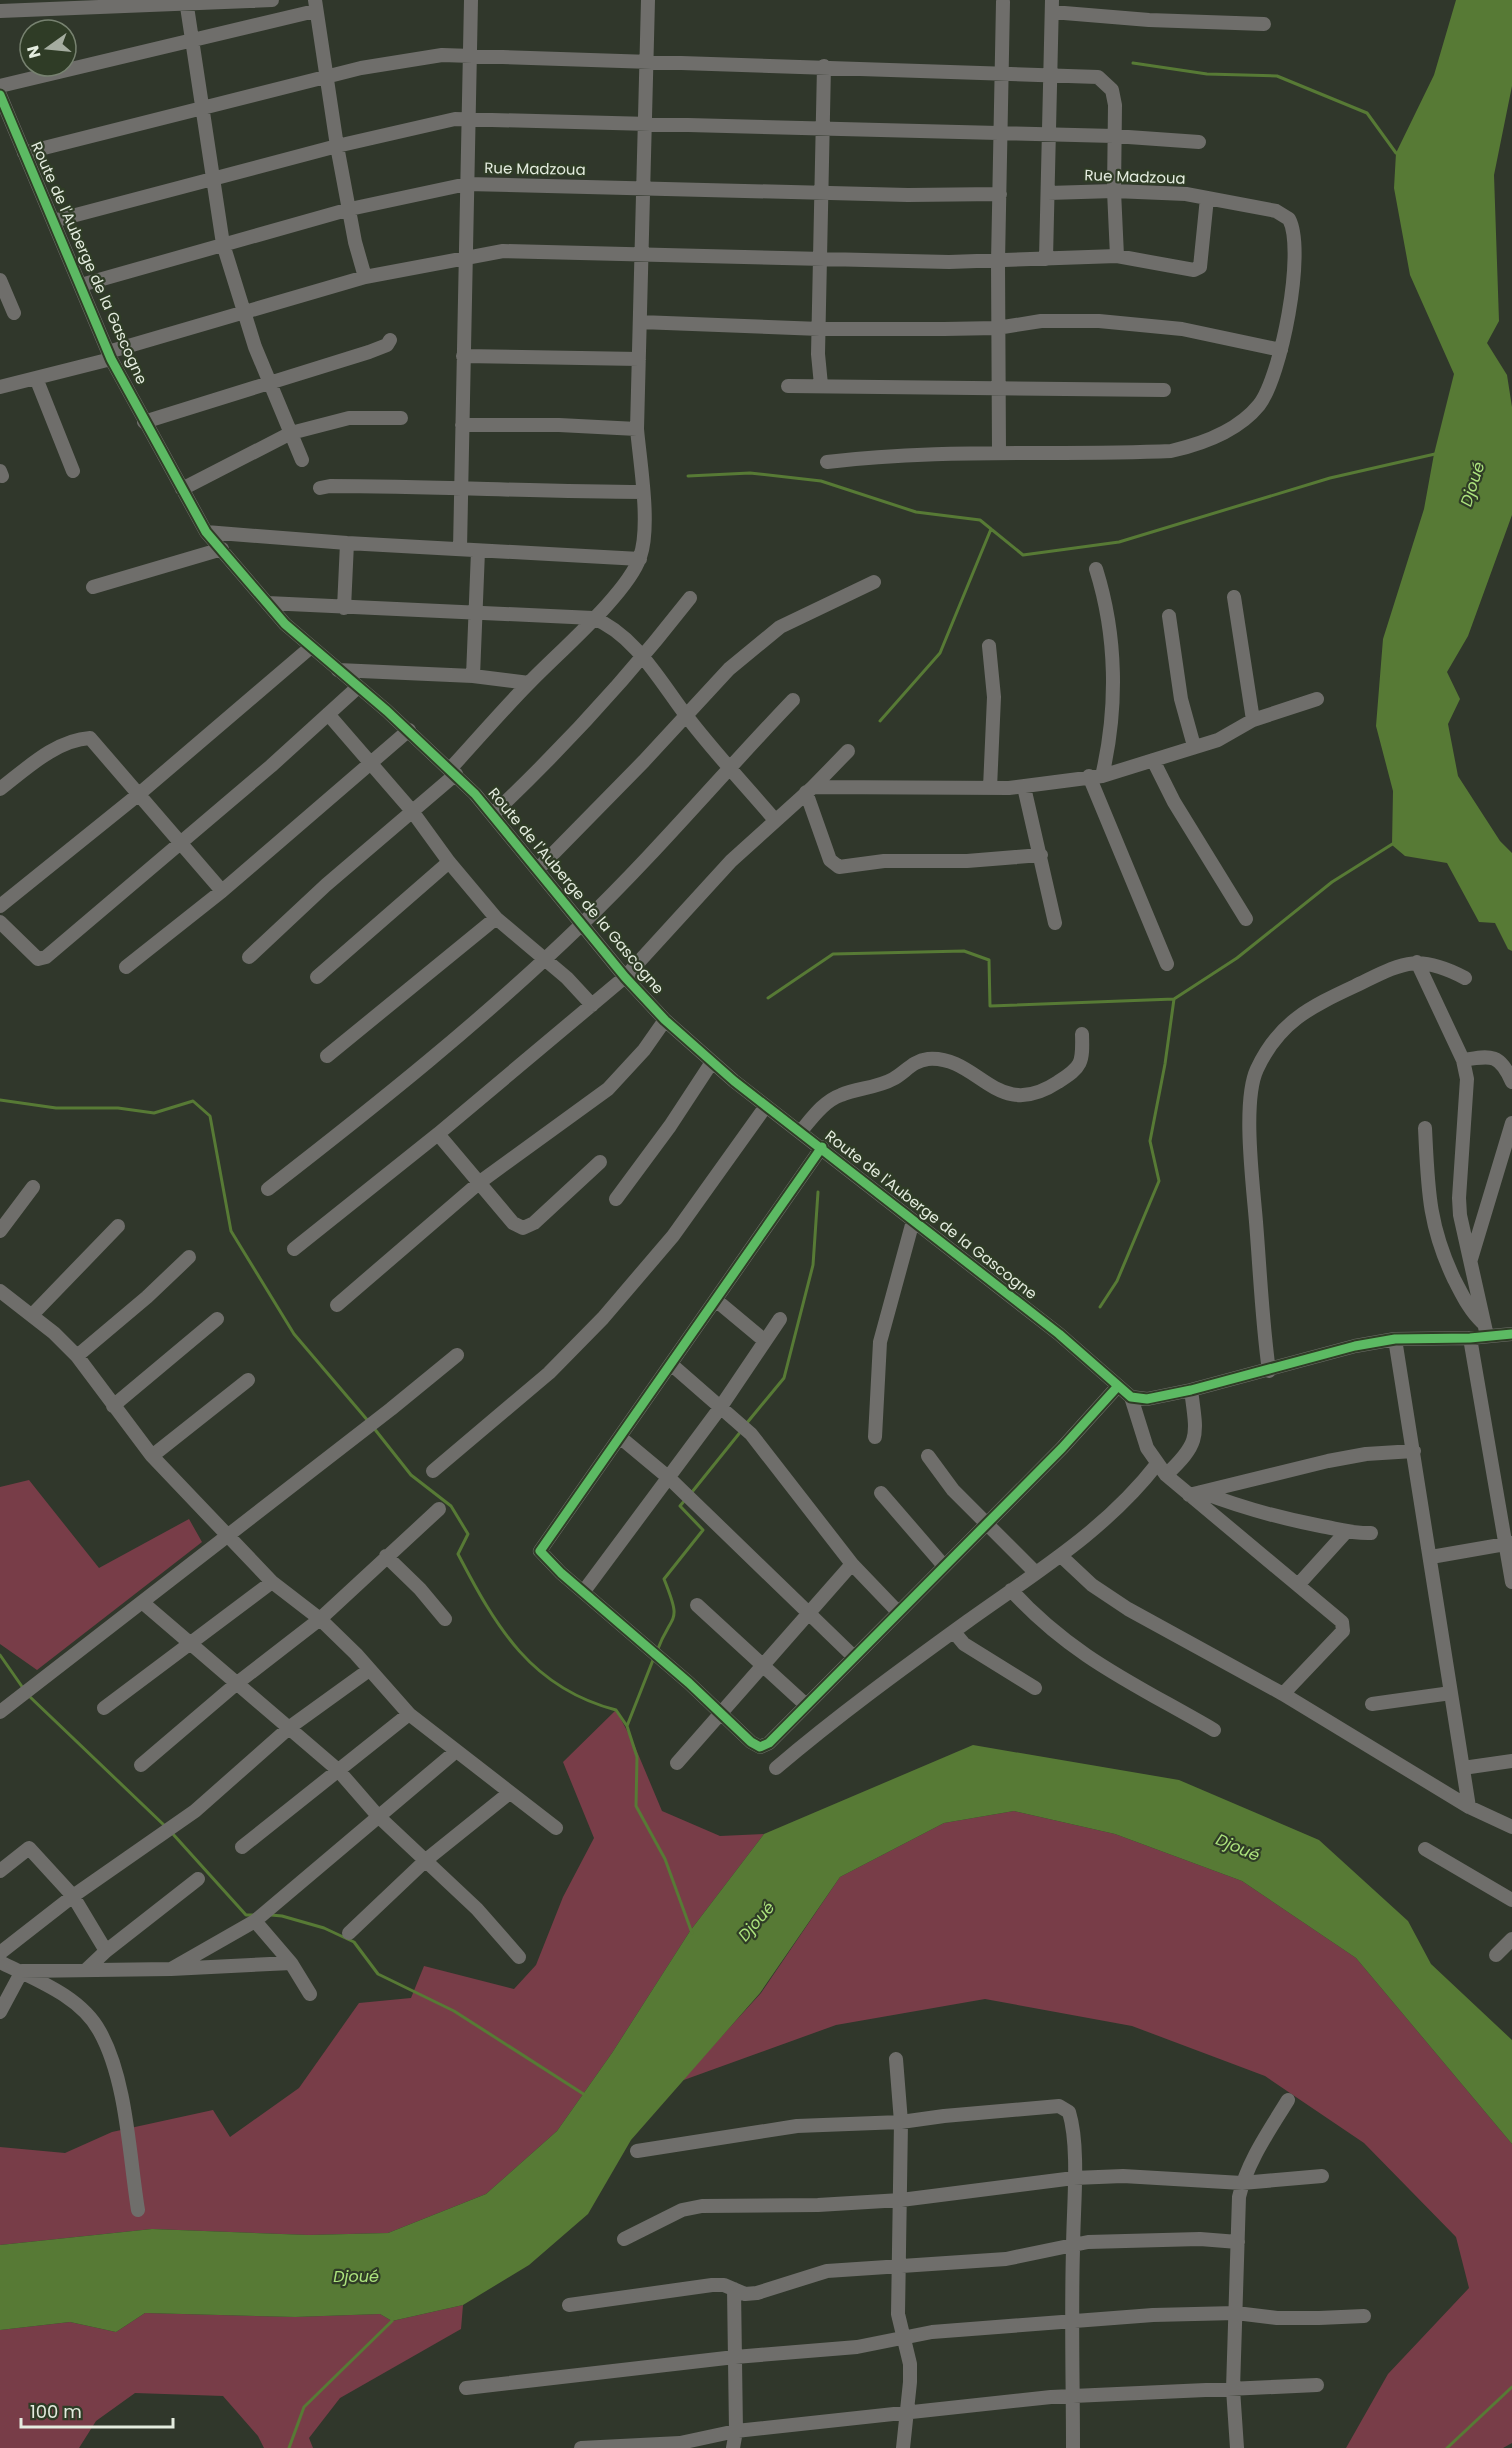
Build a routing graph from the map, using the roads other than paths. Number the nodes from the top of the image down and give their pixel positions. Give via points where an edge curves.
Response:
1 (272, 0) edge
2 (471, 0) edge
3 (648, 0) edge
4 (186, 2) edge
5 (1003, 2) dead end
6 (315, 3) edge
7 (1052, 6) edge
8 (0, 11) edge
9 (1264, 24) dead end
10 (190, 39) junction
11 (471, 54) junction
12 (647, 62) junction
13 (824, 66) junction
14 (1002, 73) junction
15 (1051, 74) junction
16 (328, 78) junction
17 (0, 95) edge
18 (202, 109) junction
19 (470, 119) junction
20 (645, 124) junction
21 (824, 128) junction
22 (1001, 134) junction
23 (1048, 135) junction
24 (1114, 136) junction
25 (1199, 142) dead end
26 (338, 146) junction
27 (24, 153) junction
28 (213, 178) junction
29 (467, 184) junction
30 (643, 188) junction
31 (1114, 191) junction
32 (821, 193) junction
33 (1000, 194) junction
34 (1048, 194) junction
35 (1207, 198) junction
36 (350, 209) junction
37 (53, 221) junction
38 (223, 244) junction
39 (643, 252) junction
40 (1117, 256) junction
41 (465, 259) junction
42 (1046, 259) junction
43 (822, 261) junction
44 (998, 262) junction
45 (365, 277) junction
46 (0, 280) edge
47 (81, 285) junction
48 (14, 313) dead end
49 (244, 314) junction
50 (640, 322) junction
51 (998, 328) junction
52 (820, 329) junction
53 (390, 340) dead end
54 (1281, 350) junction
55 (110, 355) junction
56 (463, 356) junction
57 (639, 359) junction
58 (36, 378) junction
59 (271, 381) junction
60 (820, 385) junction
61 (788, 386) dead end
62 (0, 387) edge
63 (998, 388) junction
64 (1164, 390) dead end
65 (401, 418) dead end
66 (144, 422) junction
67 (462, 425) junction
68 (637, 429) junction
69 (291, 433) junction
70 (999, 453) junction
71 (302, 460) dead end
72 (827, 462) dead end
73 (73, 471) dead end
74 (320, 488) dead end
75 (460, 488) junction
76 (182, 489) junction
77 (643, 492) junction
78 (206, 532) junction
79 (346, 543) junction
80 (222, 549) junction
81 (460, 549) junction
82 (478, 551) junction
83 (640, 559) junction
84 (1096, 569) dead end
85 (874, 582) dead end
86 (93, 587) dead end
87 (1234, 597) dead end
88 (690, 598) dead end
89 (267, 603) junction
90 (344, 608) junction
91 (474, 614) junction
92 (1169, 615) dead end
93 (593, 618) junction
94 (989, 646) dead end
95 (311, 647) junction
96 (643, 659) junction
97 (338, 670) junction
98 (472, 676) junction
99 (529, 682) junction
100 (358, 687) junction
101 (1317, 699) dead end
102 (793, 700) dead end
103 (328, 714) junction
104 (686, 715) junction
105 (1252, 720) junction
106 (408, 730) junction
107 (1194, 746) junction
108 (848, 751) dead end
109 (1153, 760) junction
110 (369, 762) junction
111 (729, 767) junction
112 (453, 772) junction
113 (1095, 776) junction
114 (1024, 787) junction
115 (990, 788) junction
116 (0, 789) edge
117 (810, 789) junction
118 (139, 794) junction
119 (412, 812) junction
120 (493, 814) junction
121 (775, 820) junction
122 (181, 844) junction
123 (1041, 855) junction
124 (449, 862) junction
125 (538, 869) junction
126 (222, 891) junction
127 (0, 906) edge
128 (496, 918) junction
129 (1246, 920) dead end
130 (0, 922) edge
131 (1055, 923) dead end
132 (582, 924) junction
133 (249, 957) dead end
134 (545, 959) junction
135 (1417, 962) junction
136 (1167, 964) dead end
137 (126, 967) dead end
138 (316, 977) dead end
139 (624, 977) junction
140 (1465, 978) dead end
141 (592, 1005) junction
142 (665, 1020) junction
143 (1082, 1034) dead end
144 (327, 1056) dead end
145 (1463, 1060) junction
146 (712, 1062) junction
147 (1512, 1082) edge
148 (766, 1106) junction
149 (1512, 1124) edge
150 (1425, 1128) dead end
151 (801, 1131) junction
152 (438, 1134) junction
153 (822, 1147) junction
154 (600, 1162) dead end
155 (480, 1182) junction
156 (33, 1187) dead end
157 (268, 1189) dead end
158 (616, 1199) dead end
159 (914, 1221) junction
160 (118, 1226) dead end
161 (0, 1231) edge
162 (294, 1249) dead end
163 (189, 1257) dead end
164 (1470, 1261) junction
165 (0, 1291) edge
166 (717, 1301) junction
167 (336, 1305) dead end
168 (32, 1315) junction
169 (217, 1319) dead end
170 (780, 1319) dead end
171 (1485, 1330) junction
172 (1512, 1334) edge
173 (1470, 1338) junction
174 (1395, 1339) junction
175 (765, 1341) junction
176 (457, 1354) dead end
177 (77, 1356) junction
178 (672, 1365) junction
179 (1269, 1371) junction
180 (248, 1380) dead end
181 (1118, 1386) junction
182 (1191, 1390) junction
183 (1131, 1397) junction
184 (113, 1406) junction
185 (720, 1408) junction
186 (875, 1437) dead end
187 (621, 1438) junction
188 (1414, 1451) junction
189 (152, 1456) junction
190 (928, 1456) dead end
191 (1161, 1469) junction
192 (433, 1472) dead end
193 (669, 1478) junction
194 (881, 1493) dead end
195 (1195, 1493) junction
196 (439, 1509) dead end
197 (987, 1523) junction
198 (1346, 1532) junction
199 (1371, 1533) dead end
200 (227, 1535) junction
201 (1509, 1543) edge
202 (386, 1556) junction
203 (1061, 1556) junction
204 (1431, 1557) junction
205 (852, 1564) junction
206 (944, 1566) junction
207 (1036, 1573) junction
208 (272, 1582) junction
209 (1512, 1582) edge
210 (1298, 1585) junction
211 (1011, 1590) junction
212 (584, 1591) junction
213 (142, 1602) junction
214 (697, 1605) dead end
215 (810, 1612) junction
216 (898, 1612) junction
217 (320, 1619) junction
218 (445, 1619) dead end
219 (954, 1632) junction
220 (190, 1644) junction
221 (854, 1657) junction
222 (765, 1666) junction
223 (369, 1670) junction
224 (236, 1684) junction
225 (1035, 1688) dead end
226 (1451, 1693) junction
227 (1282, 1694) junction
228 (1372, 1704) dead end
229 (806, 1705) junction
230 (104, 1708) dead end
231 (0, 1712) edge
232 (409, 1713) junction
233 (722, 1715) junction
234 (290, 1727) junction
235 (1214, 1730) dead end
236 (455, 1752) junction
237 (1512, 1761) edge
238 (677, 1763) dead end
239 (141, 1765) dead end
240 (776, 1768) dead end
241 (1463, 1768) junction
242 (338, 1770) junction
243 (508, 1794) junction
244 (1469, 1807) junction
245 (378, 1816) junction
246 (1512, 1827) edge
247 (556, 1828) dead end
248 (242, 1847) dead end
249 (1425, 1849) dead end
250 (426, 1860) junction
251 (0, 1871) edge
252 (198, 1880) dead end
253 (73, 1896) junction
254 (1512, 1900) edge
255 (255, 1921) junction
256 (349, 1934) dead end
257 (1512, 1939) edge
258 (106, 1951) junction
259 (0, 1953) edge
260 (1496, 1955) dead end
261 (519, 1957) dead end
262 (0, 1962) edge
263 (291, 1963) junction
264 (87, 1969) junction
265 (171, 1969) junction
266 (22, 1971) junction
267 (310, 1994) dead end
268 (0, 2012) edge
269 (896, 2059) dead end
270 (1288, 2100) dead end
271 (902, 2122) junction
272 (637, 2151) dead end
273 (1322, 2176) dead end
274 (1074, 2178) junction
275 (1242, 2183) junction
276 (901, 2199) junction
277 (138, 2210) dead end
278 (624, 2239) dead end
279 (1238, 2242) junction
280 (1073, 2244) junction
281 (900, 2266) junction
282 (734, 2289) junction
283 (569, 2306) dead end
284 (1236, 2313) junction
285 (1364, 2316) dead end
286 (1072, 2323) junction
287 (903, 2339) junction
288 (735, 2357) junction
289 (1317, 2385) dead end
290 (466, 2388) dead end
291 (1233, 2389) junction
292 (1071, 2395) junction
293 (909, 2411) junction
294 (736, 2431) junction
295 (581, 2448) edge
296 (734, 2448) edge
297 (903, 2448) edge
298 (1073, 2448) edge
299 (1237, 2448) edge

1 - 4 street
2 - 11 street
3 - 12 street
4 - 8 street
4 - 10 street
5 - 14 street
6 - 10 street
6 - 16 street
7 - 9 street via 1149,20
7 - 15 street
10 - 17 street
10 - 18 street
11 - 12 street
11 - 16 street via 407,59
11 - 19 street
12 - 13 street
12 - 20 street
13 - 14 street
13 - 21 street
14 - 15 street
14 - 22 street
15 - 23 street
15 - 24 street via 1104,80 1112,90 1115,105
16 - 18 street
16 - 26 street
17 - 27 street, Route de l'Auberge de la Gascogne
18 - 27 street
18 - 28 street
19 - 20 street
19 - 26 street via 442,121
19 - 29 street
20 - 21 street
20 - 30 street
21 - 22 street
21 - 32 street
22 - 23 street
22 - 33 street
23 - 24 street
23 - 34 street
24 - 25 street
24 - 31 street
26 - 28 street
26 - 36 street
27 - 37 street, Route de l'Auberge de la Gascogne
28 - 37 street
28 - 38 street
29 - 30 street, Rue Madzoua
29 - 36 street, Rue Madzoua
29 - 41 street
30 - 32 street, Rue Madzoua
30 - 39 street
31 - 34 street, Rue Madzoua
31 - 35 street, Rue Madzoua
31 - 40 street
32 - 33 street, Rue Madzoua
32 - 43 street
33 - 44 street
34 - 42 street
35 - 40 street via 1197,270
35 - 54 street, Rue Madzoua via 1276,211 1289,219 1294,238 1293,270
36 - 38 street, Rue Madzoua
36 - 45 street
37 - 47 street, Route de l'Auberge de la Gascogne
38 - 47 street, Rue Madzoua
38 - 49 street
39 - 41 street via 503,251
39 - 43 street
39 - 50 street
40 - 42 street
41 - 45 street
41 - 56 street
42 - 44 street
43 - 44 street
43 - 52 street
44 - 51 street
45 - 49 street
46 - 48 street
47 - 55 street, Route de l'Auberge de la Gascogne
49 - 55 street
49 - 59 street
50 - 52 street
50 - 57 street
51 - 52 street
51 - 54 street via 1041,321 1099,321 1182,329
51 - 63 street
52 - 60 street
53 - 59 street via 369,352
54 - 70 street via 1259,406 1234,426 1195,445 1171,451
55 - 58 street
55 - 66 street, Route de l'Auberge de la Gascogne
56 - 57 street
56 - 67 street
57 - 68 street
58 - 62 street
58 - 73 street
59 - 66 street
59 - 69 street
60 - 61 street
60 - 63 street
63 - 64 street
63 - 70 street
65 - 69 street via 350,418
66 - 76 street, Route de l'Auberge de la Gascogne
67 - 68 street
67 - 75 street
68 - 77 street
69 - 71 street
69 - 76 street
70 - 72 street via 883,455
74 - 75 street
75 - 77 street
75 - 81 street
76 - 78 street, Route de l'Auberge de la Gascogne
77 - 83 street via 644,544
78 - 79 street
78 - 80 street, Route de l'Auberge de la Gascogne
79 - 81 street
79 - 90 street
80 - 86 street
80 - 89 street, Route de l'Auberge de la Gascogne
81 - 82 street
82 - 83 street
82 - 91 street
83 - 93 street via 624,584
84 - 113 street via 1108,608 1111,717 1109,746
85 - 104 street via 780,627 729,669
87 - 105 street
88 - 96 street
89 - 90 street
89 - 95 street, Route de l'Auberge de la Gascogne
90 - 91 street
91 - 93 street
91 - 98 street
92 - 107 street via 1181,699
93 - 96 street via 607,624
93 - 99 street
94 - 115 street via 994,697
95 - 97 street, Route de l'Auberge de la Gascogne
95 - 118 street
96 - 104 street
96 - 120 street via 555,755
97 - 98 street
97 - 100 street, Route de l'Auberge de la Gascogne
98 - 99 street
99 - 112 street
100 - 103 street
100 - 106 street, Route de l'Auberge de la Gascogne
101 - 105 street
102 - 111 street
103 - 110 street
103 - 122 street
104 - 111 street
104 - 125 street
105 - 107 street via 1218,740
106 - 110 street
106 - 112 street, Route de l'Auberge de la Gascogne
107 - 109 street
108 - 117 street
109 - 113 street
109 - 129 street
110 - 119 street
110 - 126 street
111 - 121 street
111 - 132 street
112 - 119 street
112 - 120 street, Route de l'Auberge de la Gascogne
113 - 114 street
113 - 136 street
114 - 115 street
114 - 123 street
115 - 117 street
116 - 118 street via 40,758 78,738 90,738
117 - 121 street
117 - 123 street via 830,860 839,867 894,860 967,861
118 - 122 street
118 - 127 street
119 - 124 street
119 - 133 street
120 - 125 street, Route de l'Auberge de la Gascogne
121 - 139 street via 731,861
122 - 126 street
122 - 130 street via 46,957 38,959 31,954
123 - 131 street
124 - 128 street
124 - 138 street
125 - 132 street, Route de l'Auberge de la Gascogne
126 - 137 street
128 - 134 street
128 - 144 street
132 - 134 street
132 - 139 street, Route de l'Auberge de la Gascogne
134 - 141 street
134 - 157 street via 367,1114
135 - 140 street via 1442,966
135 - 145 street
135 - 179 street via 1382,973 1293,1019 1268,1049 1257,1070 1251,1088 1253,1179
139 - 141 street
139 - 142 street, Route de l'Auberge de la Gascogne
141 - 152 street
142 - 146 street, Route de l'Auberge de la Gascogne
142 - 155 street via 608,1089
143 - 151 street via 1083,1057 1079,1066 1042,1093 1007,1093 942,1060 929,1059 916,1062 885,1082 839,1095
145 - 147 street via 1485,1056 1496,1059 1505,1066
145 - 164 street via 1466,1089 1459,1198
146 - 148 street, Route de l'Auberge de la Gascogne
146 - 158 street
148 - 151 street, Route de l'Auberge de la Gascogne
148 - 192 street via 673,1236 596,1326 549,1373
149 - 164 street
150 - 171 street via 1435,1232 1460,1290
151 - 153 street, Route de l'Auberge de la Gascogne
152 - 155 street
152 - 162 street
153 - 159 street, Route de l'Auberge de la Gascogne
153 - 166 street
154 - 155 street via 534,1223 523,1228 513,1223
155 - 167 street
156 - 161 street
159 - 181 street, Route de l'Auberge de la Gascogne
159 - 186 street via 880,1342
160 - 168 street
163 - 177 street
164 - 171 street
165 - 168 street
166 - 175 street
166 - 178 street
168 - 177 street
169 - 184 street
170 - 175 street
171 - 172 street
171 - 173 street
173 - 174 street
173 - 201 street
174 - 179 street via 1344,1348
174 - 188 street
175 - 185 street
176 - 200 street
177 - 184 street
178 - 185 street
178 - 187 street
179 - 182 street
180 - 189 street
181 - 183 street, Route de l'Auberge de la Gascogne
181 - 197 street
182 - 183 street via 1147,1399
182 - 191 street via 1196,1431 1192,1447
183 - 191 street via 1148,1448
184 - 189 street
185 - 193 street
185 - 205 street via 751,1434
187 - 193 street
187 - 212 street via 540,1551
188 - 195 street via 1328,1461
188 - 204 street
189 - 200 street
190 - 197 street via 953,1490
191 - 195 street
191 - 203 street
193 - 212 street
193 - 215 street
194 - 206 street
195 - 198 street
195 - 210 street
196 - 202 street
197 - 206 street
197 - 207 street
198 - 199 street
198 - 210 street
200 - 208 street
200 - 213 street
201 - 204 street
201 - 209 street
202 - 217 street
202 - 218 street
203 - 207 street
203 - 227 street via 1092,1585 1128,1609
204 - 226 street
205 - 215 street
205 - 216 street
206 - 216 street
207 - 211 street
208 - 217 street
208 - 220 street
210 - 227 street via 1342,1622 1343,1631
211 - 219 street
211 - 235 street via 1084,1656
212 - 233 street
213 - 220 street
213 - 231 street
214 - 222 street
215 - 221 street
215 - 222 street
216 - 221 street
217 - 223 street
217 - 224 street
219 - 225 street via 964,1644
219 - 240 street
220 - 224 street
220 - 230 street
221 - 229 street
222 - 229 street
222 - 233 street
223 - 232 street
223 - 234 street
224 - 234 street
224 - 239 street
226 - 228 street
226 - 241 street
227 - 244 street
229 - 233 street via 770,1743 760,1748
232 - 236 street
232 - 242 street
233 - 238 street
234 - 242 street
234 - 253 street via 195,1811
236 - 243 street
236 - 245 street
237 - 241 street
241 - 244 street
242 - 245 street
242 - 248 street
243 - 247 street
243 - 250 street
244 - 246 street
245 - 250 street
245 - 255 street
249 - 254 street
250 - 256 street
250 - 261 street
251 - 253 street via 29,1848
252 - 258 street
253 - 258 street
253 - 259 street
255 - 263 street
255 - 265 street
257 - 260 street
258 - 264 street
262 - 266 street
263 - 265 street
263 - 267 street
264 - 265 street
264 - 266 street
266 - 268 street
266 - 277 street via 80,2009 100,2031 118,2081
269 - 271 street
270 - 275 street
271 - 272 street via 797,2126
271 - 274 street via 1059,2106 1069,2112 1072,2123
271 - 276 street
273 - 275 street
274 - 275 street via 1177,2177
274 - 276 street
274 - 280 street
275 - 279 street
276 - 278 street via 818,2205 702,2206 682,2210
276 - 281 street
279 - 280 street via 1200,2239
279 - 284 street
280 - 281 street via 1006,2259
280 - 286 street
281 - 282 street via 827,2271 757,2293 745,2294
281 - 287 street via 898,2314
282 - 283 street via 712,2285
282 - 288 street
284 - 285 street via 1277,2318
284 - 286 street via 1153,2315
284 - 291 street
286 - 287 street via 932,2332
286 - 292 street
287 - 288 street via 857,2347
287 - 293 street via 910,2364
288 - 290 street
288 - 294 street
289 - 291 street
291 - 292 street
291 - 299 street
292 - 293 street
292 - 298 street
293 - 294 street
293 - 297 street
294 - 295 street via 680,2443
294 - 296 street

